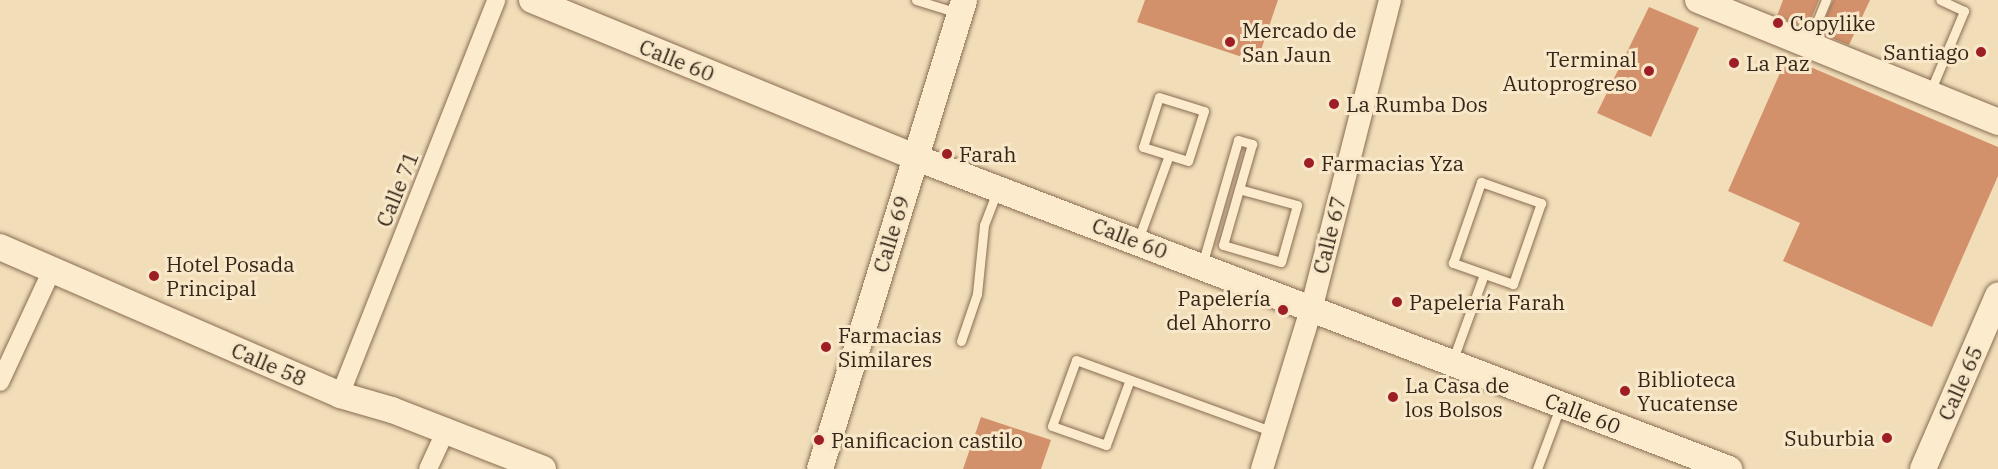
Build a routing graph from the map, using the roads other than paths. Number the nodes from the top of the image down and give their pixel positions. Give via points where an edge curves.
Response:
1 (496, 0) edge
2 (532, 0) edge
3 (916, 0) edge
4 (1390, 0) edge
5 (1698, 0) edge
6 (1826, 0) edge
7 (1940, 0) edge
8 (962, 7) edge
9 (1807, 46) junction
10 (1929, 94) junction
11 (1998, 122) edge
12 (1169, 155) junction
13 (914, 157) junction
14 (998, 188) junction
15 (1239, 189) junction
16 (1138, 241) junction
17 (0, 247) edge
18 (1202, 265) junction
19 (52, 270) junction
20 (1484, 274) junction
21 (1998, 296) edge
22 (1312, 306) junction
23 (961, 341) dead end
24 (1452, 362) junction
25 (0, 382) edge
26 (1129, 382) junction
27 (340, 395) junction
28 (1561, 405) junction
29 (446, 430) junction
30 (1274, 432) junction
31 (1718, 467) edge
32 (428, 469) edge
33 (543, 469) edge
34 (820, 469) edge
35 (1262, 469) edge
36 (1537, 469) edge
37 (1923, 469) edge

1 - 27 street, Calle 71
2 - 13 main road, Calle 60
3 - 8 lane
4 - 22 street, Calle 67
5 - 9 main road
6 - 9 lane
7 - 10 lane via 1964,11
8 - 13 main road, Calle 69
9 - 10 main road
10 - 11 main road
12 - 12 lane via 1188,161 1204,111 1159,97 1143,147
12 - 16 lane
13 - 14 main road, Calle 60
13 - 34 main road, Calle 69
14 - 16 main road, Calle 60
14 - 23 lane via 984,225 976,294
15 - 15 lane via 1223,245 1281,262 1297,206
15 - 18 lane via 1252,144 1238,140
16 - 18 main road, Calle 60
17 - 19 main road, Calle 58
18 - 22 main road, Calle 60
19 - 25 street
19 - 27 main road, Calle 58
20 - 20 lane via 1513,284 1540,202 1481,182 1453,263
20 - 24 lane
21 - 37 main road, Calle 65
22 - 24 main road, Calle 60
22 - 30 street, Calle 67
24 - 28 main road, Calle 60
26 - 26 lane via 1076,360 1052,426 1106,446
26 - 30 lane
27 - 29 main road, Calle 58
28 - 31 main road, Calle 60
28 - 36 lane
29 - 32 street
29 - 33 main road, Calle 58
30 - 35 street, Calle 67

